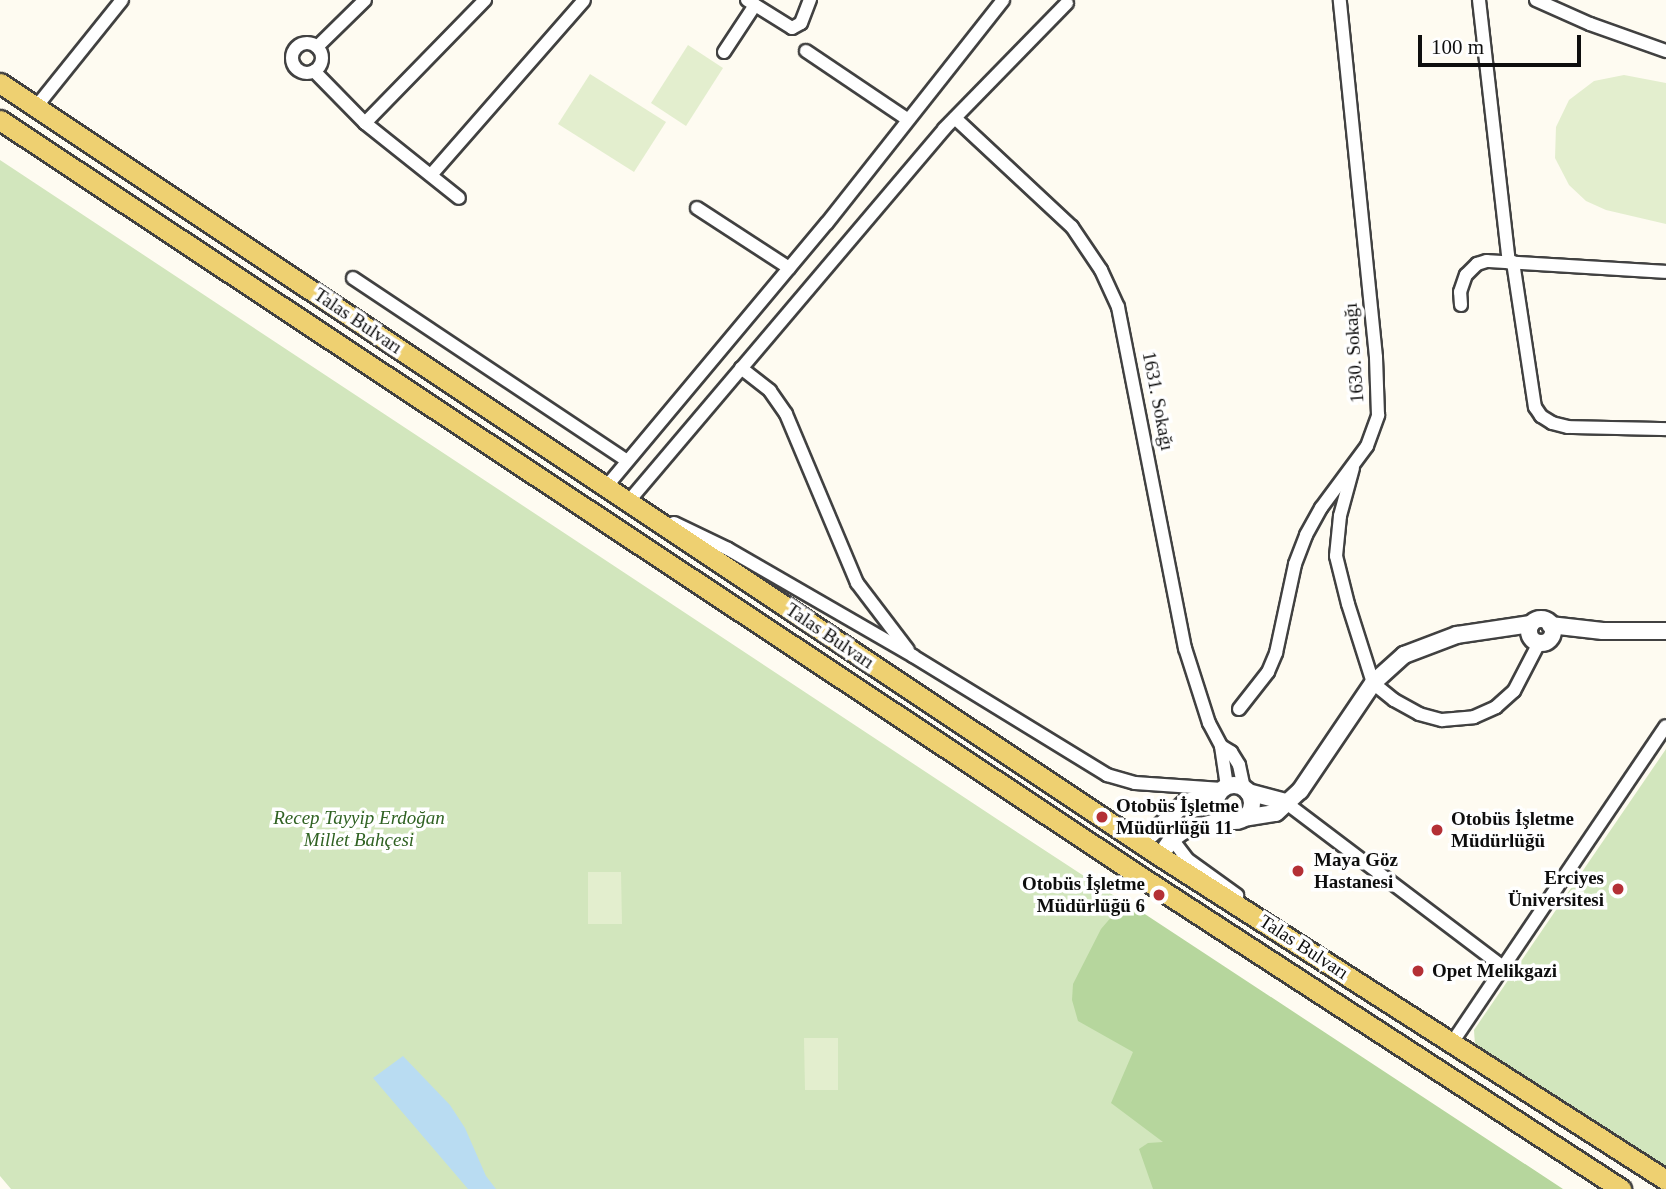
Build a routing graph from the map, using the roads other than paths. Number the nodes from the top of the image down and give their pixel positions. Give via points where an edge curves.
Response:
1 (122, 0) edge
2 (365, 0) edge
3 (485, 0) edge
4 (584, 0) edge
5 (810, 0) edge
6 (1003, 0) edge
7 (1340, 0) edge
8 (1479, 0) edge
9 (1536, 0) edge
10 (751, 3) edge
11 (1067, 3) dead end
12 (317, 47) junction
13 (806, 51) dead end
14 (1666, 51) edge
15 (724, 52) dead end
16 (314, 71) junction
17 (0, 83) edge
18 (36, 107) junction
19 (955, 118) junction
20 (907, 119) junction
21 (0, 120) edge
22 (365, 123) junction
23 (0, 135) edge
24 (431, 176) junction
25 (459, 198) dead end
26 (697, 208) dead end
27 (1511, 262) junction
28 (789, 268) junction
29 (1666, 272) edge
30 (352, 278) dead end
31 (1461, 304) dead end
32 (741, 369) junction
33 (1666, 429) edge
34 (627, 461) junction
35 (1354, 464) junction
36 (606, 487) junction
37 (628, 502) junction
38 (1666, 631) edge
39 (1540, 633) junction
40 (913, 656) junction
41 (1373, 683) junction
42 (1239, 709) dead end
43 (1666, 726) edge
44 (1222, 746) junction
45 (1164, 786) junction
46 (1222, 790) junction
47 (1246, 790) junction
48 (1285, 802) junction
49 (1178, 808) junction
50 (1235, 818) junction
51 (1172, 839) junction
52 (1142, 843) junction
53 (1160, 856) junction
54 (1303, 947) junction
55 (1503, 967) junction
56 (1452, 1043) junction
57 (1666, 1180) edge
58 (1600, 1189) edge
59 (1621, 1189) edge

1 - 18 street
2 - 12 street
3 - 22 street
4 - 24 street
5 - 10 street via 801,23 792,28
6 - 20 street
7 - 35 street, 1630. Sokağı via 1379,404 1372,436
8 - 27 street
9 - 14 street
10 - 15 street
11 - 19 street
12 - 16 street via 322,60
12 - 16 street via 303,44 292,54 299,71
13 - 20 street
16 - 22 street
17 - 18 main road, Talas Bulvarı
18 - 36 main road, Talas Bulvarı
19 - 32 street
19 - 44 street, 1631. Sokağı via 1061,215 1111,288 1125,327 1185,648 1209,723
20 - 28 street
21 - 59 main road, Talas Bulvarı via 1123,865
22 - 24 street
23 - 58 main road
24 - 25 street
26 - 28 street
27 - 29 street
27 - 31 street via 1487,261 1473,266 1461,286
27 - 33 street via 1535,408 1541,416 1568,426
28 - 34 street
30 - 34 street
32 - 37 street
32 - 40 street via 770,391 786,414 857,583
34 - 36 street
35 - 41 street via 1340,516 1336,556
35 - 42 street, 1630. Sokağı via 1306,535 1295,564 1276,653 1268,672
36 - 37 main road, Talas Bulvarı
37 - 40 street via 728,549
37 - 52 main road, Talas Bulvarı
38 - 39 street
39 - 41 street via 1457,635 1422,646
39 - 41 street via 1514,691 1496,707 1474,717 1442,720 1419,714
40 - 45 street via 1094,768 1135,783
41 - 48 street via 1305,785
43 - 55 street
44 - 46 street, 1631. Sokağı
44 - 47 street, 1631. Sokağı via 1239,765
45 - 46 street
45 - 49 street
46 - 47 street
46 - 49 street
46 - 50 street via 1216,806
47 - 48 street
47 - 50 street via 1251,803
48 - 50 street via 1269,816
48 - 55 street
49 - 52 street
50 - 51 street via 1189,829
51 - 53 street
51 - 54 street via 1187,859
52 - 53 main road, Talas Bulvarı
53 - 54 main road, Talas Bulvarı
54 - 56 main road, Talas Bulvarı
55 - 56 street
56 - 57 main road, Talas Bulvarı

